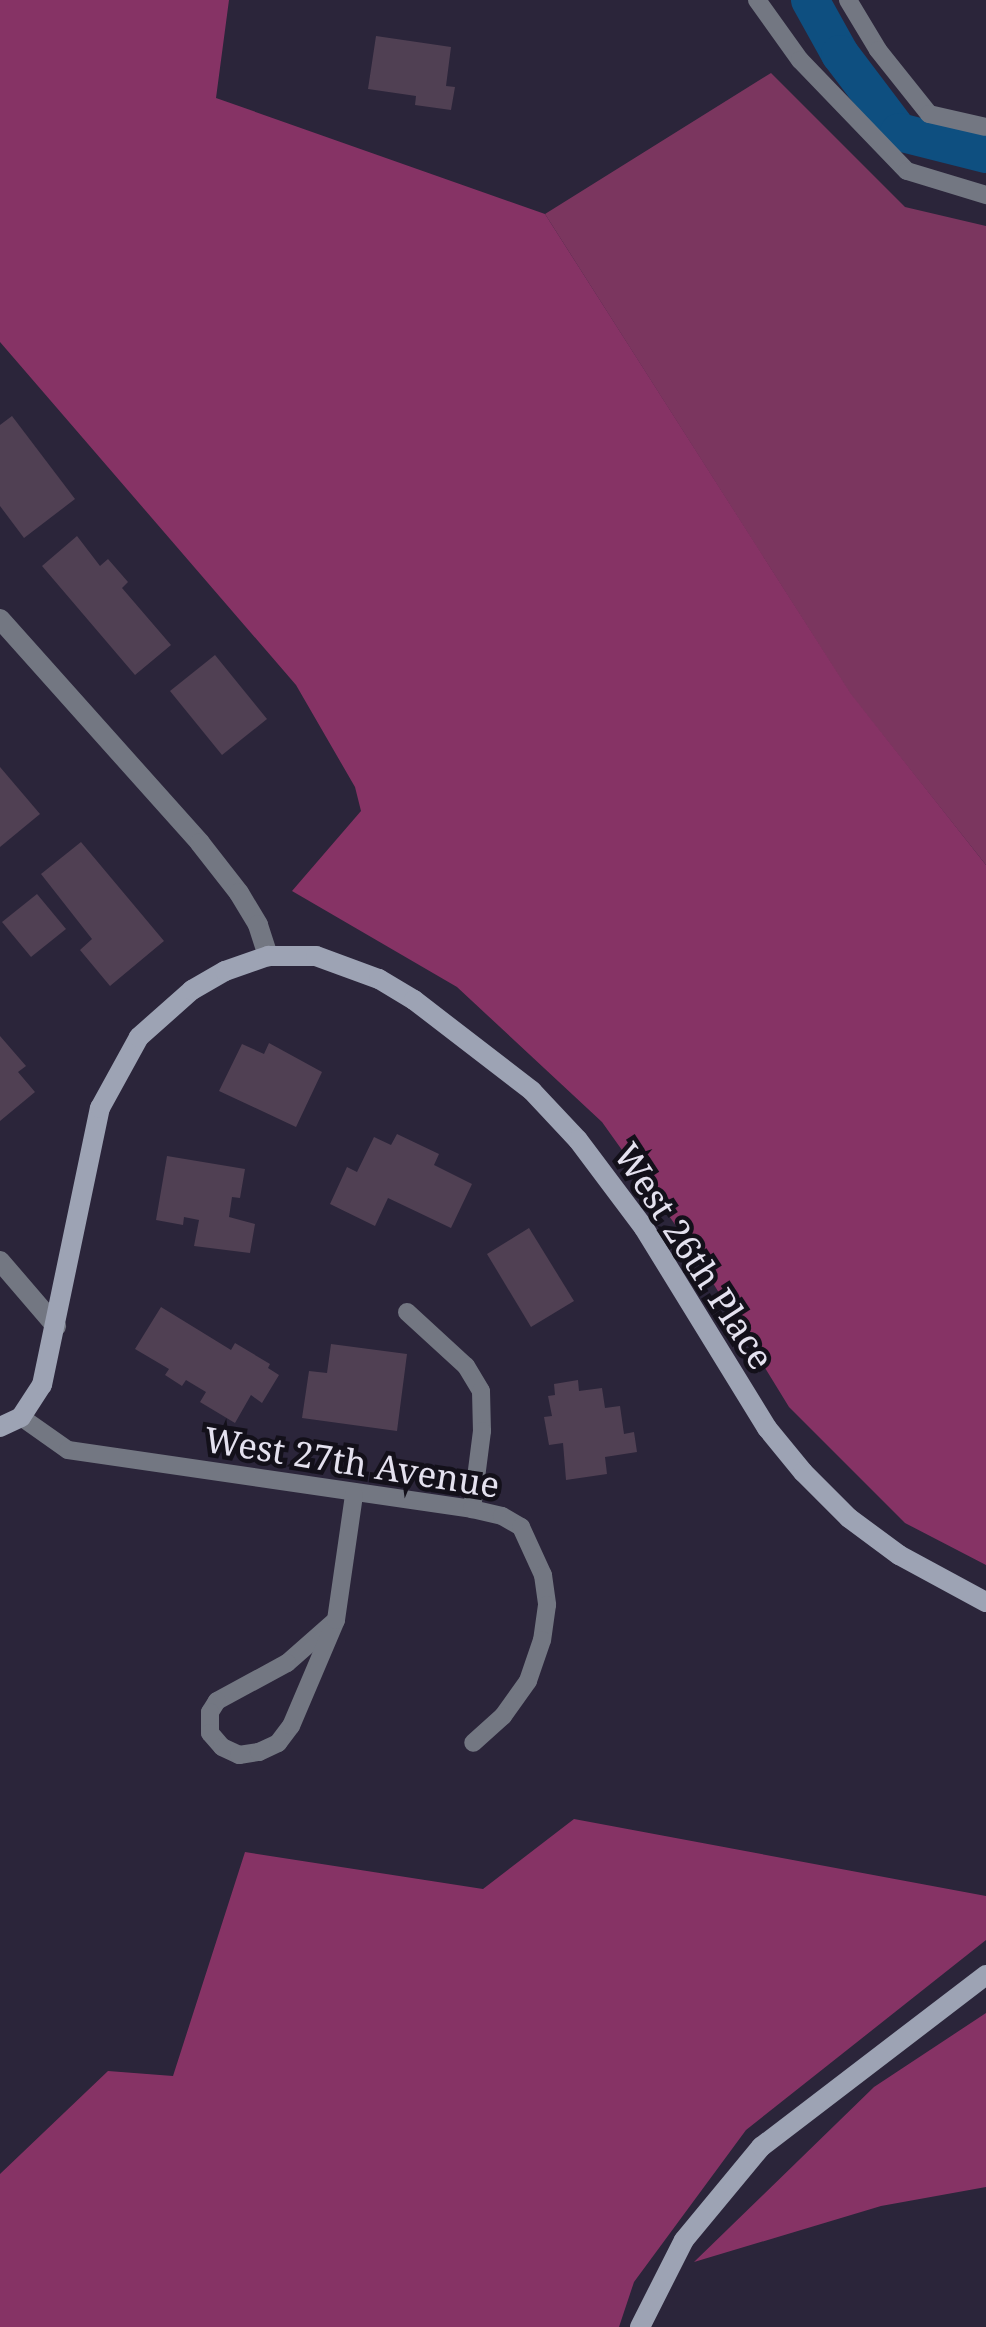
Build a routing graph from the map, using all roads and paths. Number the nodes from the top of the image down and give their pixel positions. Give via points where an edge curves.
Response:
1 (757, 0) edge
2 (848, 0) edge
3 (986, 127) edge
4 (986, 195) edge
5 (0, 618) edge
6 (268, 956) junction
7 (0, 1261) edge
8 (407, 1312) dead end
9 (56, 1326) junction
10 (21, 1416) junction
11 (0, 1426) edge
12 (354, 1495) junction
13 (472, 1509) junction
14 (986, 1602) edge
15 (336, 1620) junction
16 (473, 1744) dead end
17 (986, 1975) edge
18 (640, 2327) edge

1 - 4 lane via 800,60 907,171
2 - 3 lane via 928,114
5 - 6 street via 210,856 258,925
6 - 9 main road via 192,990 139,1037 114,1077 84,1170
6 - 14 main road, West 26th Place via 316,956 380,979 532,1092 644,1228 766,1428 849,1518 899,1555
7 - 9 street
8 - 13 lane via 466,1366 482,1392
9 - 10 main road via 42,1385
10 - 11 main road
10 - 12 lane, West 27th Avenue via 68,1450
12 - 13 lane, West 27th Avenue
12 - 15 lane
13 - 16 lane, West 27th Avenue via 521,1527 539,1562 547,1605 528,1681
15 - 15 lane via 286,1663 217,1701 210,1733 222,1747 238,1755 278,1743 314,1680
17 - 18 main road via 760,2148 684,2240

